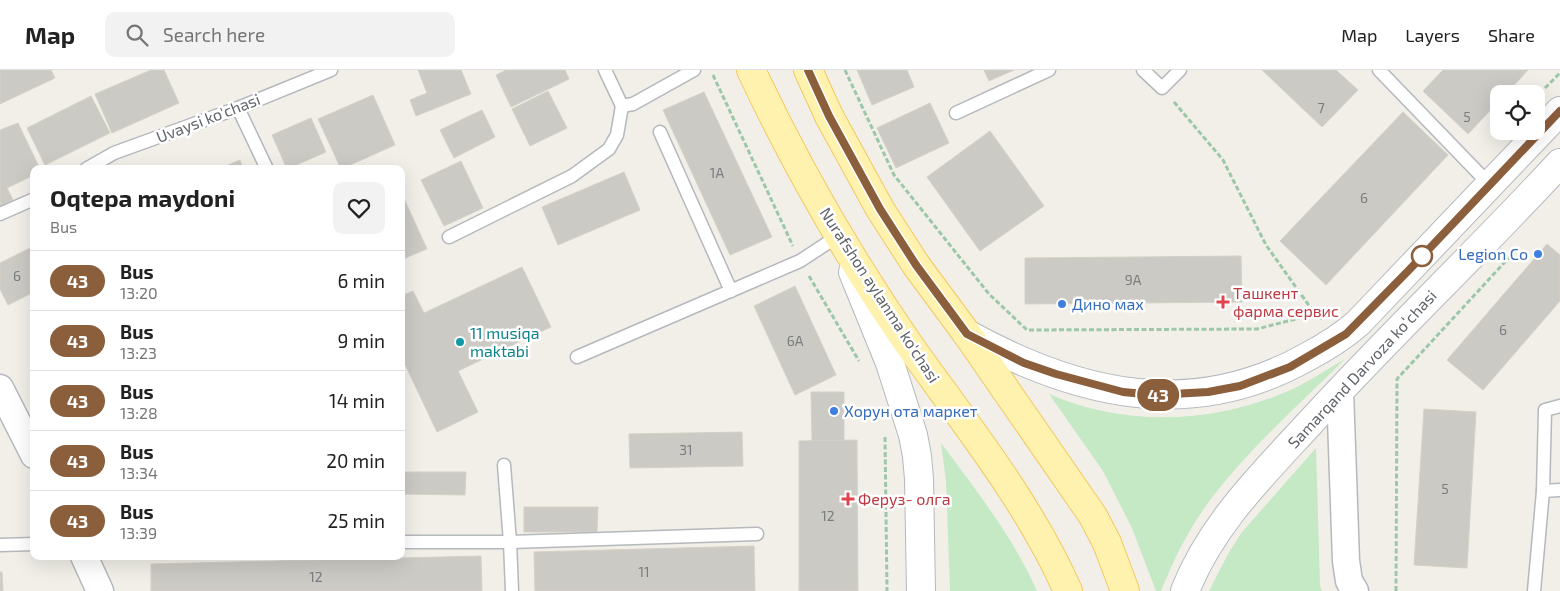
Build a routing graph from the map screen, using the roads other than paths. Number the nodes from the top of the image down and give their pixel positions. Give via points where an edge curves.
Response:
1 (331, 70) edge
2 (605, 70) edge
3 (694, 70) edge
4 (750, 70) edge
5 (808, 70) edge
6 (1050, 70) edge
7 (1143, 70) edge
8 (1180, 70) edge
9 (1379, 70) edge
10 (622, 106) junction
11 (238, 108) junction
12 (1560, 111) edge
13 (956, 113) dead end
14 (660, 132) dead end
15 (1560, 162) edge
16 (93, 165) edge
17 (265, 165) edge
18 (1490, 185) junction
19 (30, 200) edge
20 (0, 214) edge
21 (449, 236) dead end
22 (838, 236) junction
23 (732, 291) junction
24 (967, 334) junction
25 (577, 357) dead end
26 (0, 388) edge
27 (1340, 390) junction
28 (1560, 406) edge
29 (30, 448) edge
30 (504, 465) dead end
31 (1560, 490) edge
32 (1543, 491) junction
33 (757, 534) dead end
34 (405, 542) edge
35 (510, 542) junction
36 (30, 544) edge
37 (0, 545) edge
38 (86, 560) edge
39 (100, 591) edge
40 (512, 591) edge
41 (921, 591) edge
42 (1068, 591) edge
43 (1125, 591) edge
44 (1185, 591) edge
45 (1355, 591) edge
46 (1534, 591) edge

1 - 11 lane, Uvaysi ko'chasi
2 - 10 lane
3 - 10 lane via 633,104
4 - 22 main road, Nurafshon aylanma ko'chasi via 780,132
5 - 24 main road via 829,116 880,209
6 - 13 lane
7 - 8 lane via 1162,88
9 - 18 lane
10 - 21 lane via 617,135 609,149 572,176
11 - 16 lane, Uvaysi ko'chasi via 114,153
11 - 17 lane
12 - 18 main road, Samarqand Darvoza koʻchasi
14 - 23 lane
15 - 27 main road, Samarqand Darvoza koʻchasi
18 - 24 main road, Samarqand Darvoza koʻchasi via 1346,334 1290,367 1240,386 1182,394 1123,392 1073,380 1024,363
19 - 20 lane
22 - 23 lane via 800,262
22 - 41 main road via 890,362 913,436 920,479
22 - 42 main road, Nurafshon aylanma ko'chasi via 1000,472
23 - 25 lane
24 - 43 main road via 1093,516
26 - 29 street
27 - 44 main road, Samarqand Darvoza koʻchasi via 1237,502 1211,538
27 - 45 street via 1346,562
28 - 32 lane via 1545,410
30 - 35 lane
31 - 32 lane
32 - 46 lane
33 - 35 lane
34 - 35 lane
35 - 40 lane
36 - 37 lane
38 - 39 street

